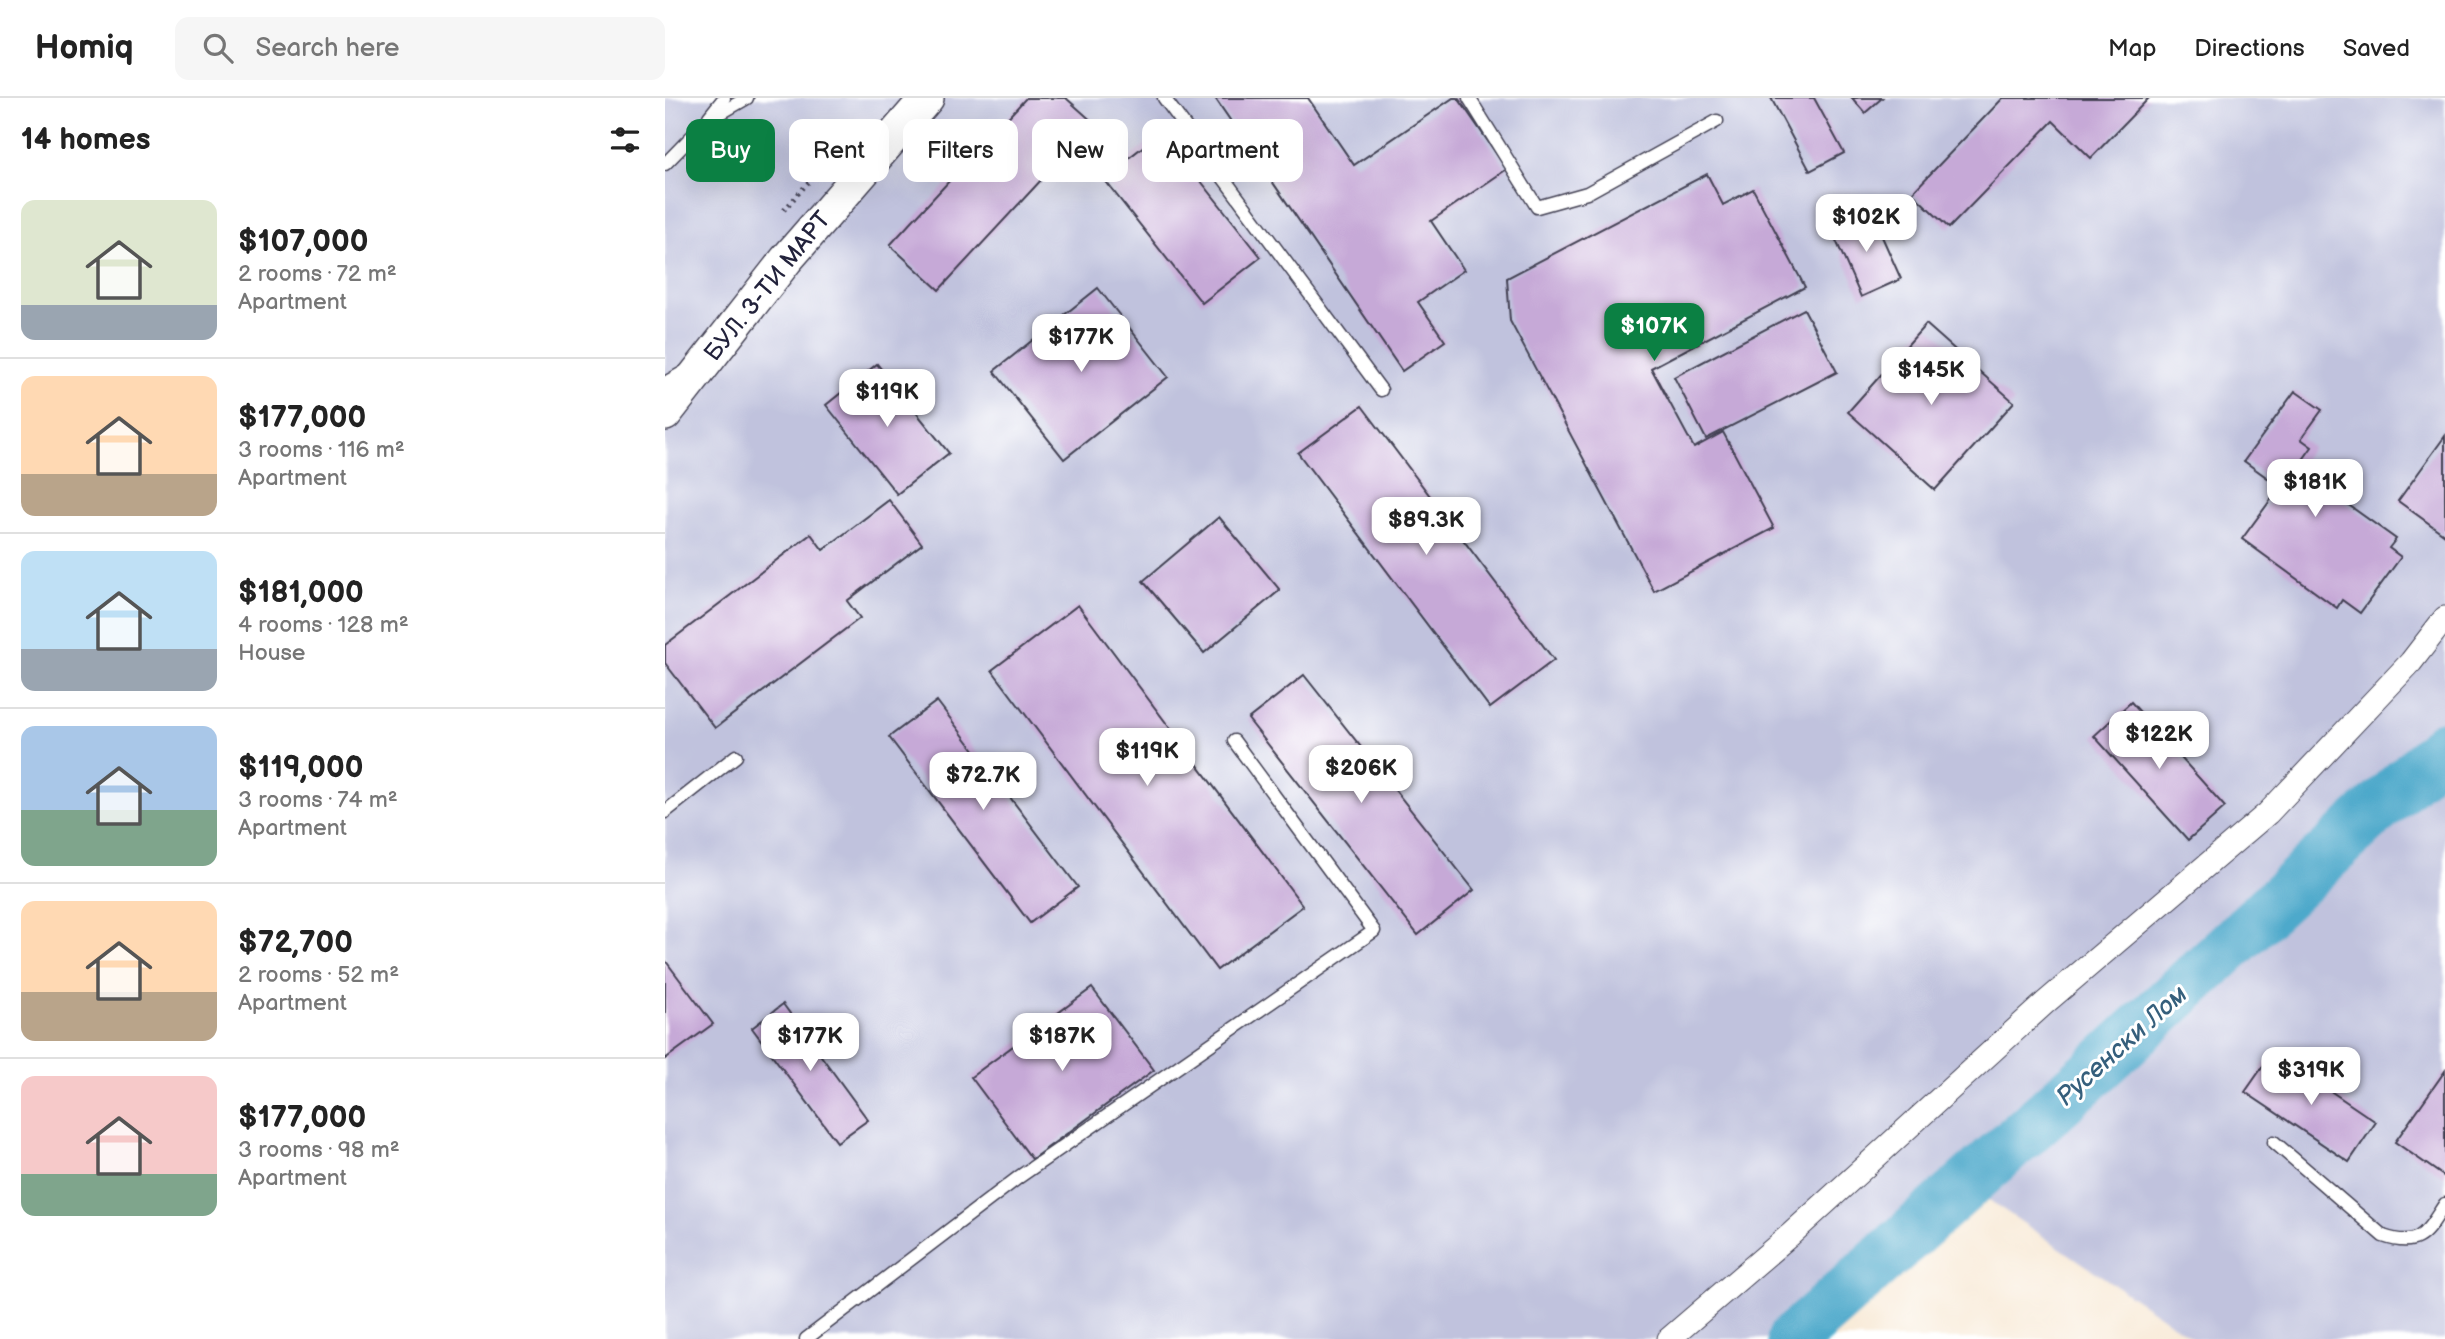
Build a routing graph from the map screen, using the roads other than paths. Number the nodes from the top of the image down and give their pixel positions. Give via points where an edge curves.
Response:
1 (724, 98) edge
2 (747, 98) edge
3 (927, 98) edge
4 (1164, 98) edge
5 (1469, 98) edge
6 (708, 119) edge
7 (710, 119) edge
8 (1717, 121) dead end
9 (686, 142) edge
10 (665, 164) edge
11 (705, 361) junction
12 (665, 383) edge
13 (1381, 390) dead end
14 (665, 414) edge
15 (2445, 618) edge
16 (1234, 741) dead end
17 (736, 756) dead end
18 (665, 812) edge
19 (2274, 1142) dead end
20 (2445, 1204) edge
21 (806, 1339) edge
22 (1669, 1339) edge

1 - 6 lane
2 - 7 lane
3 - 11 main road, БУЛ. 3-ТИ МАРТ
4 - 13 lane
5 - 8 lane via 1538,207 1587,193
9 - 10 lane
11 - 12 lane
11 - 14 main road, БУЛ. 3-ТИ МАРТ
15 - 22 street via 2411,662 2268,813 2046,1002
16 - 21 lane via 1374,931 1019,1177
17 - 18 lane
19 - 20 lane via 2383,1236 2403,1243 2425,1234

